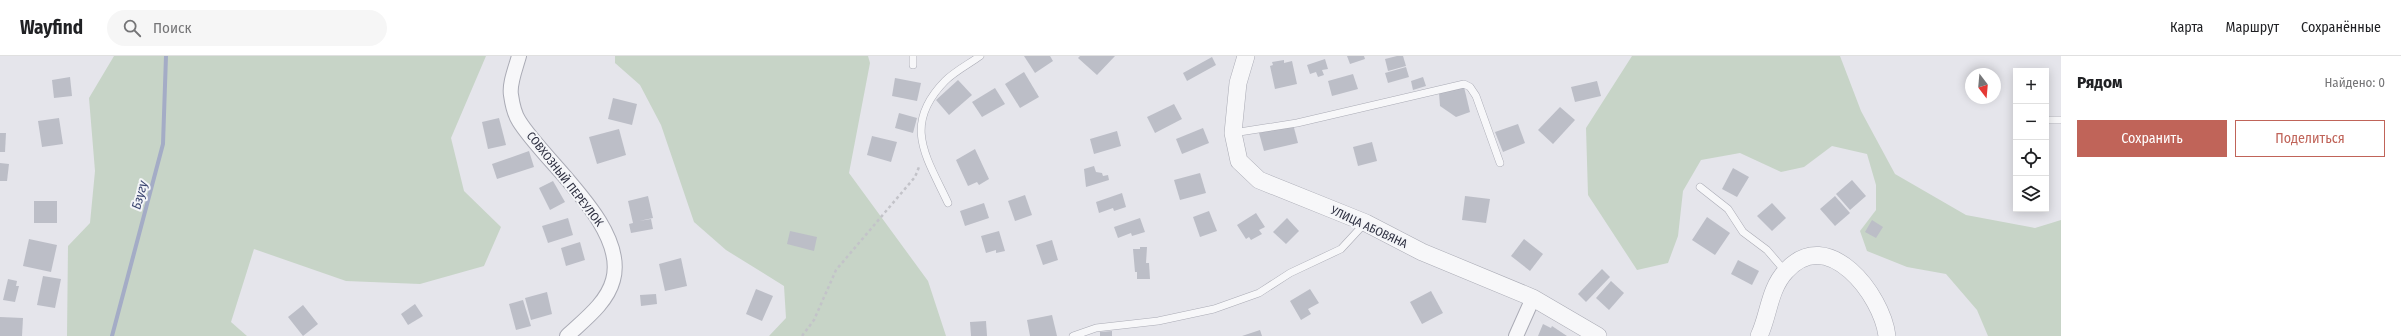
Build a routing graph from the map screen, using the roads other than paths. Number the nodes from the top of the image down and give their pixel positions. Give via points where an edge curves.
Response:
1 (519, 56) edge
2 (912, 56) edge
3 (980, 56) edge
4 (1246, 56) edge
5 (913, 65) dead end
6 (2050, 120) dead end
7 (2061, 120) edge
8 (1233, 133) junction
9 (1500, 163) dead end
10 (1700, 187) dead end
11 (948, 202) dead end
12 (1366, 223) junction
13 (1786, 271) junction
14 (1533, 298) junction
15 (568, 336) edge
16 (1073, 336) edge
17 (1516, 336) edge
18 (1598, 336) edge
19 (1759, 336) edge
20 (1888, 336) edge

1 - 15 street, СОВХОЗНЫЙ ПЕРЕУЛОК via 511,93 518,120 565,176 603,228 615,258 613,281 600,304
2 - 5 lane
3 - 11 lane via 945,81 922,112 920,138
4 - 8 street, УЛИЦА АБОВЯНА via 1238,82
6 - 7 lane
8 - 9 lane via 1305,121 1464,84 1470,87 1476,96
8 - 12 street, УЛИЦА АБОВЯНА via 1239,161 1259,180
10 - 13 lane via 1728,209 1744,232 1767,250
12 - 14 street, УЛИЦА АБОВЯНА via 1422,252
12 - 16 lane via 1341,249 1290,273 1259,293 1214,309 1158,321 1096,328
13 - 19 street via 1769,305
13 - 20 street via 1795,263 1814,256 1840,262 1855,275 1879,306
14 - 17 street
14 - 18 street, УЛИЦА АБОВЯНА

